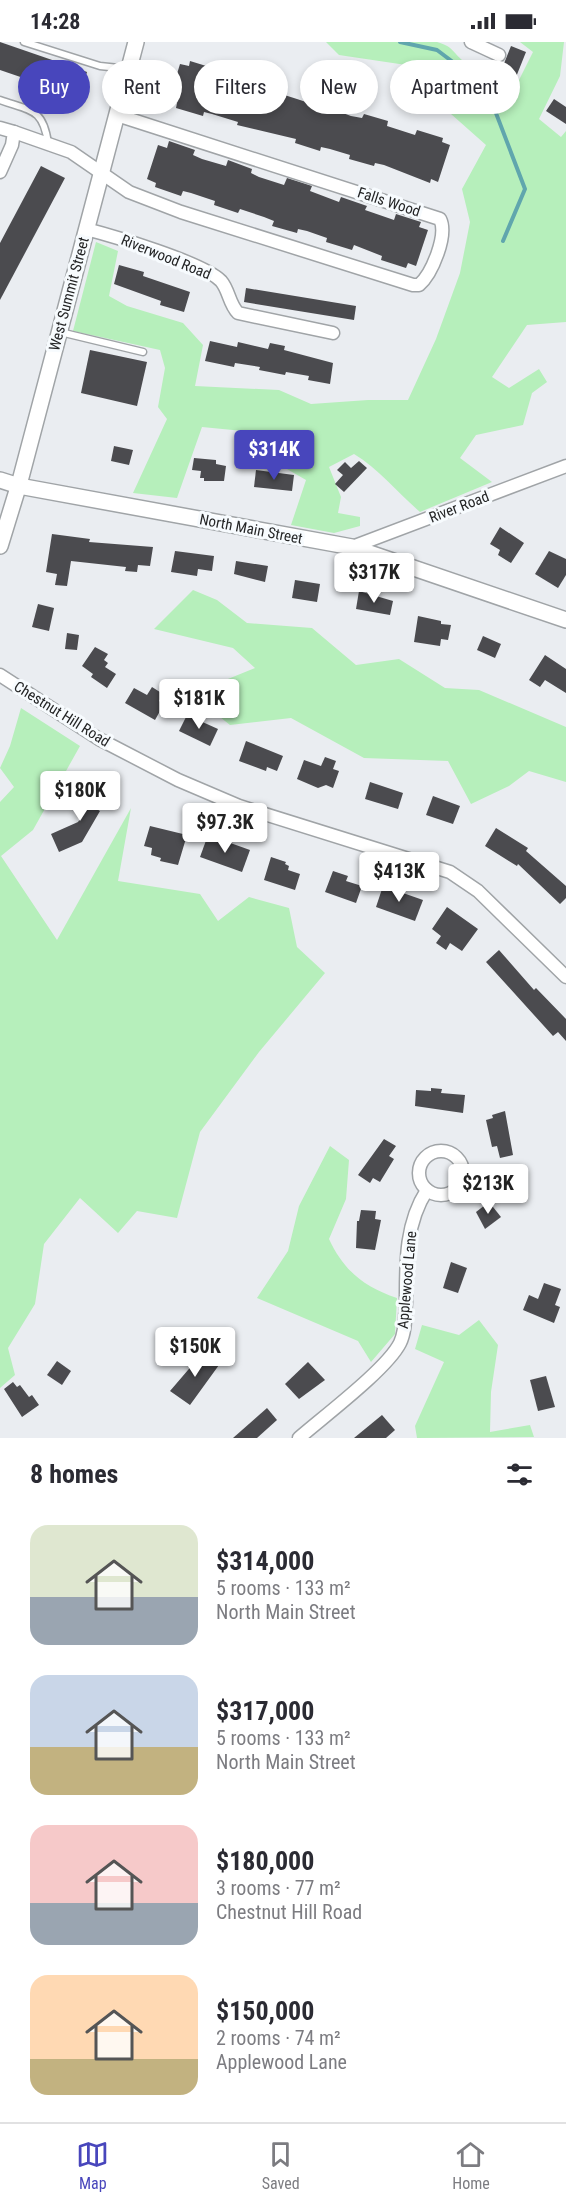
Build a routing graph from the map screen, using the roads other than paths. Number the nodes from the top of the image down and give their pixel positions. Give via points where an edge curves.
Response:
1 (24, 42) edge
2 (136, 42) edge
3 (471, 42) edge
4 (499, 55) dead end
5 (131, 60) edge
6 (102, 66) edge
7 (0, 100) edge
8 (117, 115) joint
9 (0, 128) edge
10 (14, 132) junction
11 (48, 144) junction
12 (0, 172) edge
13 (102, 172) junction
14 (86, 229) junction
15 (60, 332) junction
16 (333, 333) dead end
17 (143, 352) dead end
18 (566, 466) edge
19 (0, 480) edge
20 (18, 486) junction
21 (0, 546) edge
22 (352, 547) junction
23 (566, 620) edge
24 (0, 675) edge
25 (566, 977) edge
26 (427, 1190) dead end
27 (299, 1438) edge

1 - 6 lane
2 - 5 street, West Summit Street
3 - 4 street
7 - 11 lane via 35,112 45,123
8 - 13 street, West Summit Street
8 - 13 street, Falls Wood via 423,212 440,219 443,233 426,279 413,285 181,212 129,192
9 - 10 street
10 - 11 street
10 - 12 street
11 - 13 street via 71,152
13 - 14 street, West Summit Street
14 - 15 street, West Summit Street
14 - 16 street, Riverwood Road via 164,254 220,280 238,312
15 - 17 lane
15 - 20 street, West Summit Street
18 - 22 street, River Road
19 - 20 street, North Main Street
20 - 21 street, West Summit Street
20 - 22 street, North Main Street
22 - 23 street, North Main Street
24 - 25 street, Chestnut Hill Road via 99,739 239,806 450,872 478,891
26 - 27 street, Applewood Lane via 415,1211 407,1248 405,1324 400,1344

